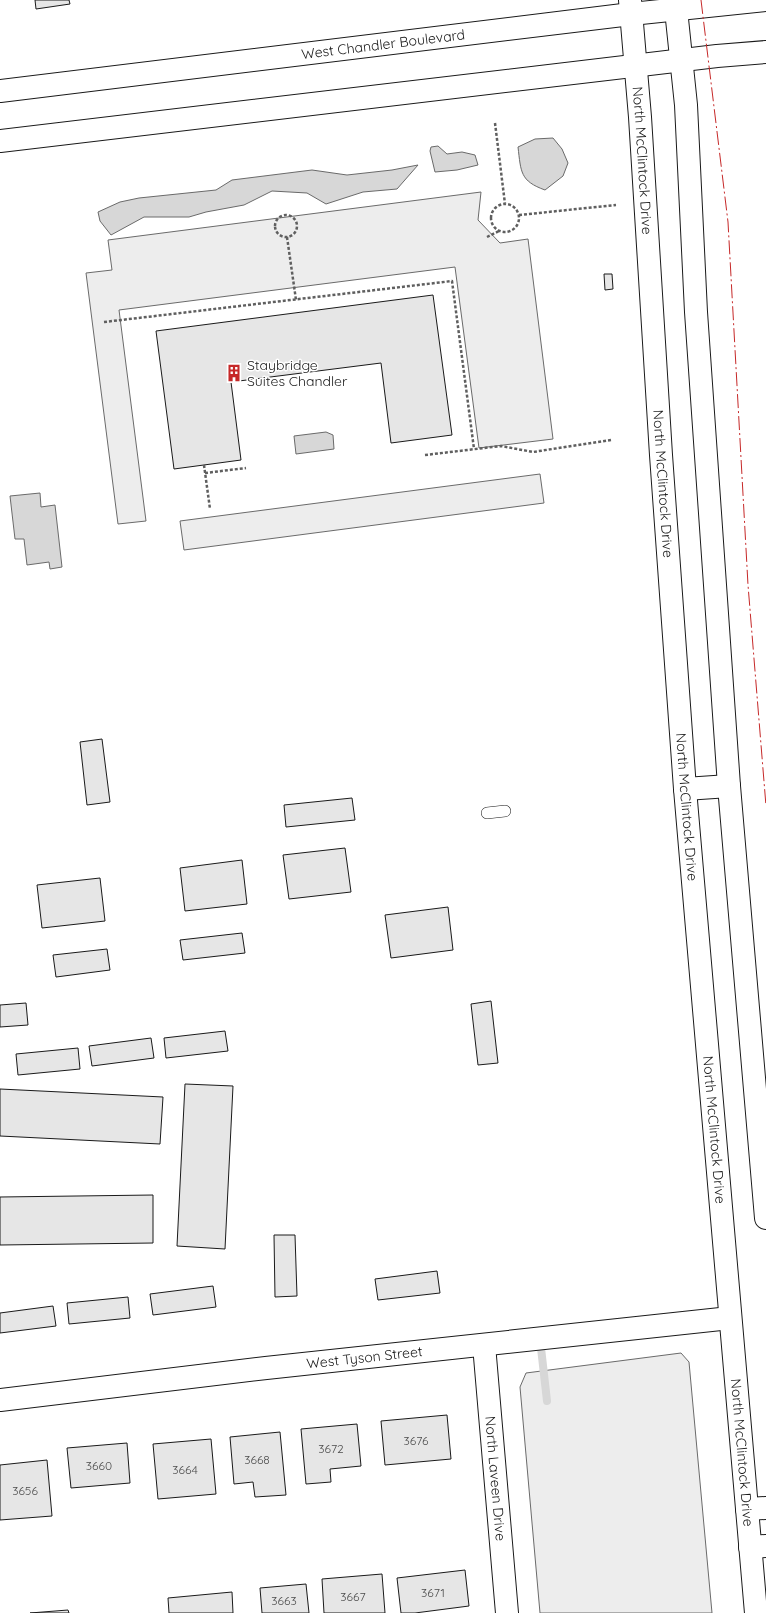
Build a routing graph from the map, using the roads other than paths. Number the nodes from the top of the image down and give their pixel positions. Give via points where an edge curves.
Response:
1 (766, 0) edge
2 (676, 5) edge
3 (630, 7) edge
4 (766, 52) edge
5 (681, 60) junction
6 (635, 66) junction
7 (0, 91) edge
8 (0, 141) edge
9 (729, 786) junction
10 (685, 790) junction
11 (505, 811) dead end
12 (487, 813) dead end
13 (766, 1218) edge
14 (730, 1318) junction
15 (484, 1345) junction
16 (0, 1400) edge
17 (756, 1508) edge
18 (758, 1546) edge
19 (506, 1613) edge
20 (756, 1613) edge

1 - 2 main road, West Chandler Boulevard
2 - 3 main road, West Chandler Boulevard
2 - 5 main road
3 - 6 main road, North McClintock Drive
3 - 7 main road, West Chandler Boulevard
4 - 5 main road
5 - 6 main road
5 - 9 main road via 686,105 696,312
6 - 8 main road
6 - 10 main road, North McClintock Drive
9 - 10 main road
9 - 13 main road
10 - 14 main road, North McClintock Drive
11 - 12 lane
14 - 15 main road, West Tyson Street
14 - 17 main road, North McClintock Drive
15 - 16 main road, West Tyson Street
15 - 19 main road, North Laveen Drive
17 - 18 main road, North McClintock Drive
18 - 20 main road, North McClintock Drive

